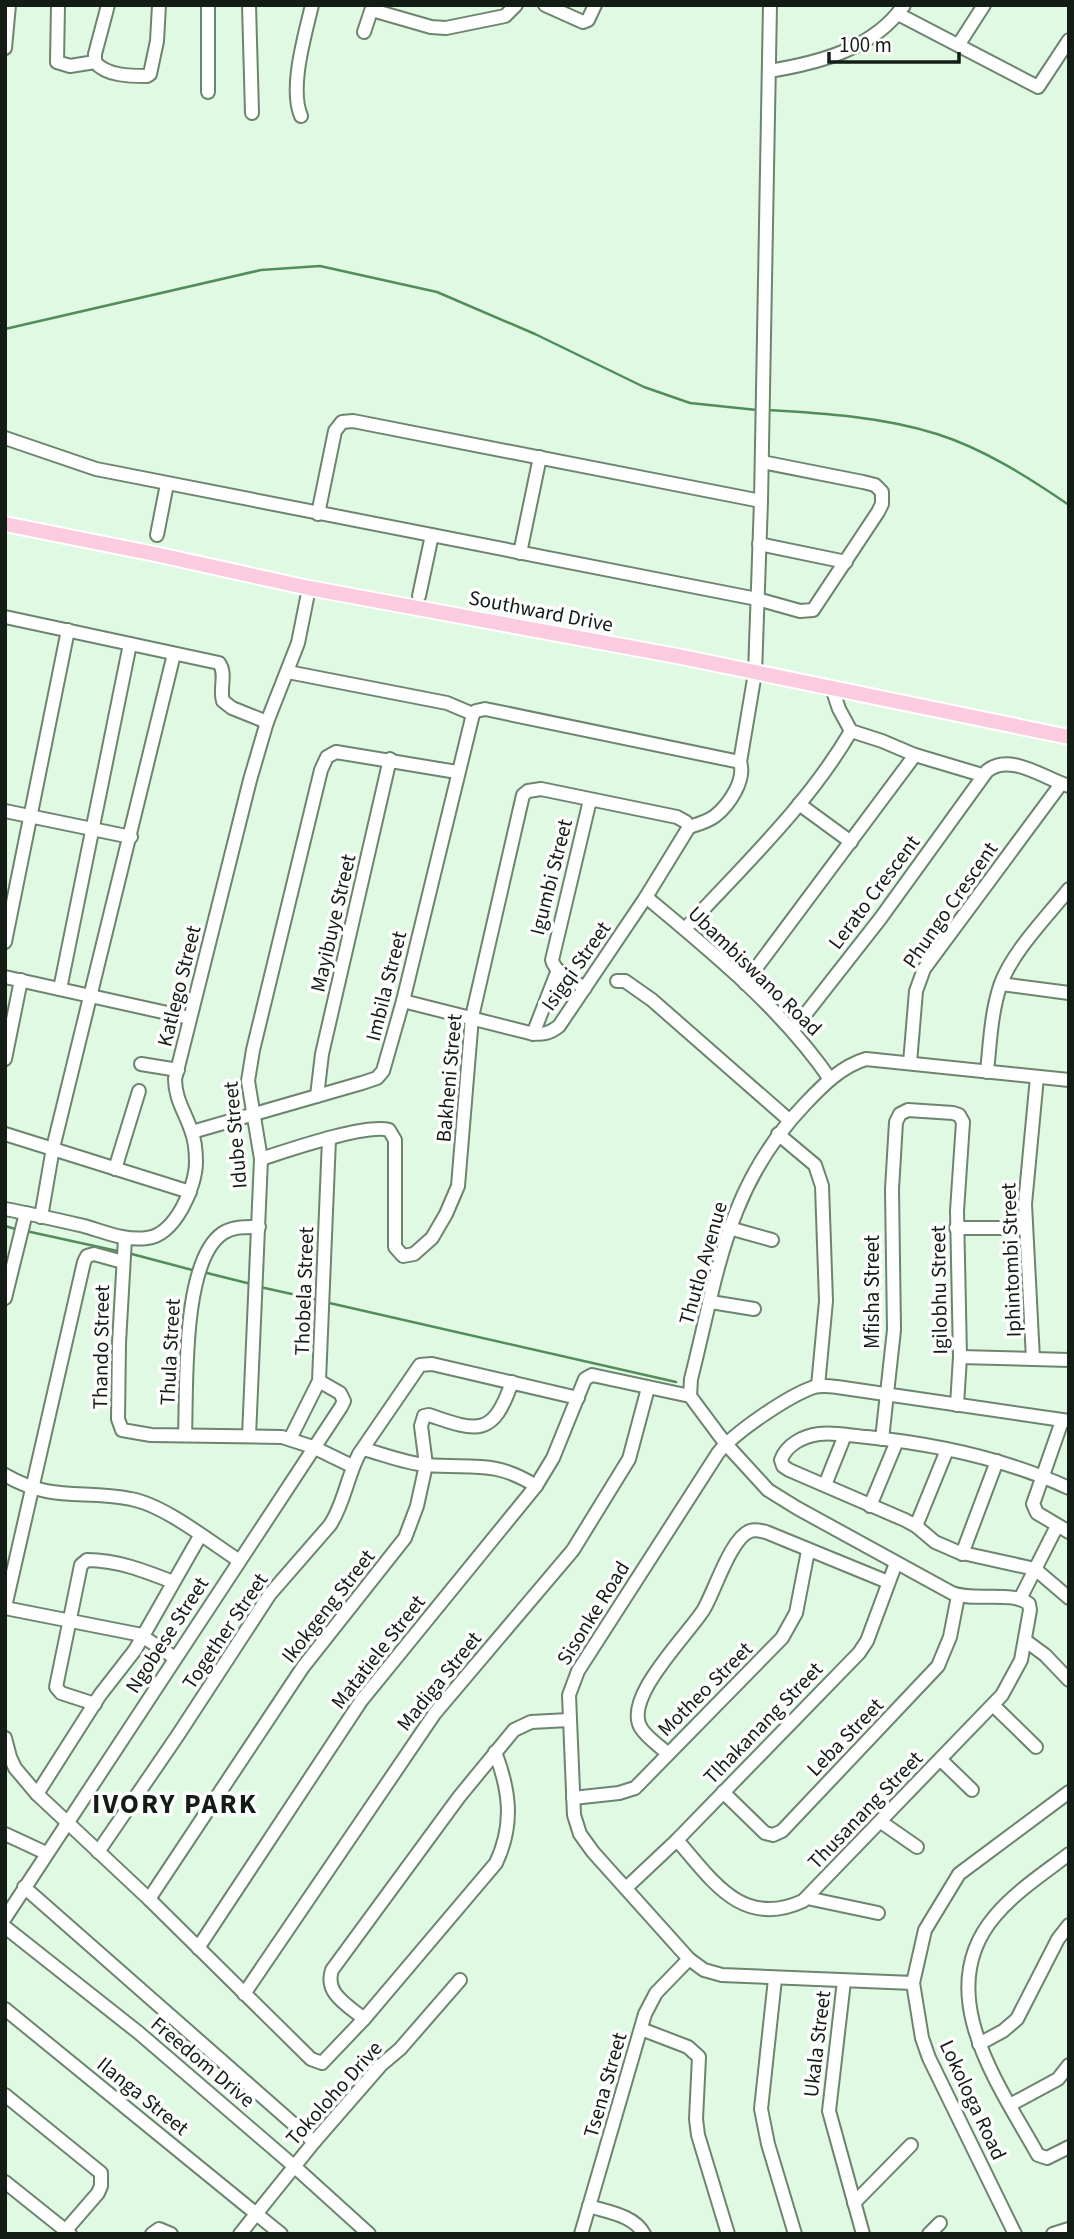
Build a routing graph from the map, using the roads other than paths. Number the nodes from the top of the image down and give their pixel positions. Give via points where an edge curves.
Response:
1 (9, 5) edge
2 (58, 5) edge
3 (108, 5) edge
4 (159, 5) edge
5 (208, 5) edge
6 (248, 5) edge
7 (312, 5) edge
8 (516, 5) edge
9 (545, 5) edge
10 (595, 5) edge
11 (770, 5) edge
12 (984, 5) edge
13 (372, 8) edge
14 (901, 10) edge
15 (364, 32) dead end
16 (1069, 40) edge
17 (959, 44) junction
18 (5, 48) edge
19 (95, 62) junction
20 (769, 71) junction
21 (208, 92) dead end
22 (252, 113) dead end
23 (301, 116) dead end
24 (5, 438) edge
25 (540, 457) junction
26 (762, 462) junction
27 (167, 484) junction
28 (761, 501) junction
29 (318, 514) junction
30 (5, 524) edge
31 (157, 535) dead end
32 (432, 535) junction
33 (759, 544) junction
34 (520, 553) junction
35 (846, 562) junction
36 (309, 588) junction
37 (419, 596) dead end
38 (757, 599) junction
39 (6, 619) edge
40 (68, 630) junction
41 (130, 644) junction
42 (174, 654) junction
43 (288, 672) junction
44 (755, 673) junction
45 (832, 688) junction
46 (473, 714) junction
47 (267, 722) junction
48 (851, 731) junction
49 (1069, 737) edge
50 (915, 755) junction
51 (390, 759) junction
52 (740, 762) junction
53 (457, 772) junction
54 (982, 775) junction
55 (1065, 785) edge
56 (590, 800) junction
57 (799, 804) junction
58 (5, 811) edge
59 (31, 816) junction
60 (689, 827) junction
61 (93, 829) junction
62 (131, 837) junction
63 (851, 842) junction
64 (1069, 889) edge
65 (646, 897) junction
66 (685, 929) junction
67 (5, 942) edge
68 (558, 970) junction
69 (5, 977) edge
70 (20, 981) junction
71 (617, 981) dead end
72 (745, 984) junction
73 (1001, 984) junction
74 (585, 988) junction
75 (60, 989) junction
76 (1069, 992) edge
77 (91, 996) junction
78 (403, 1000) junction
79 (472, 1017) junction
80 (190, 1018) junction
81 (793, 1030) junction
82 (533, 1034) junction
83 (5, 1059) edge
84 (910, 1063) junction
85 (141, 1064) dead end
86 (178, 1070) junction
87 (987, 1072) junction
88 (1037, 1077) junction
89 (830, 1079) junction
90 (1069, 1080) edge
91 (139, 1091) dead end
92 (317, 1096) junction
93 (253, 1114) junction
94 (789, 1121) junction
95 (192, 1132) junction
96 (5, 1134) edge
97 (778, 1134) junction
98 (329, 1139) junction
99 (53, 1148) junction
100 (261, 1159) junction
101 (115, 1170) junction
102 (892, 1189) joint
103 (190, 1192) junction
104 (5, 1209) edge
105 (26, 1213) junction
106 (41, 1217) junction
107 (259, 1227) junction
108 (729, 1228) junction
109 (956, 1228) junction
110 (1026, 1228) junction
111 (125, 1238) junction
112 (772, 1240) dead end
113 (123, 1262) junction
114 (6, 1295) edge
115 (710, 1302) junction
116 (754, 1309) dead end
117 (960, 1357) junction
118 (1033, 1359) junction
119 (1069, 1360) edge
120 (319, 1381) junction
121 (512, 1382) junction
122 (818, 1386) junction
123 (648, 1388) junction
124 (886, 1393) junction
125 (690, 1396) junction
126 (578, 1398) junction
127 (957, 1405) junction
128 (1065, 1421) edge
129 (185, 1435) junction
130 (845, 1435) junction
131 (249, 1436) junction
132 (290, 1439) junction
133 (882, 1439) junction
134 (897, 1441) junction
135 (725, 1443) junction
136 (313, 1447) junction
137 (363, 1448) junction
138 (947, 1450) junction
139 (997, 1461) junction
140 (426, 1465) junction
141 (352, 1466) junction
142 (5, 1475) edge
143 (1042, 1477) junction
144 (825, 1485) junction
145 (536, 1486) junction
146 (1069, 1488) edge
147 (33, 1489) junction
148 (870, 1506) junction
149 (916, 1526) junction
150 (1063, 1529) edge
151 (200, 1536) junction
152 (808, 1551) junction
153 (962, 1554) junction
154 (238, 1560) junction
155 (896, 1563) junction
156 (1034, 1569) junction
157 (173, 1582) junction
158 (888, 1582) junction
159 (958, 1595) junction
160 (1069, 1598) edge
161 (1020, 1599) junction
162 (5, 1608) edge
163 (68, 1620) junction
164 (142, 1635) junction
165 (1026, 1641) junction
166 (175, 1658) junction
167 (1069, 1679) edge
168 (94, 1704) junction
169 (993, 1705) junction
170 (569, 1720) junction
171 (5, 1738) edge
172 (1036, 1747) dead end
173 (495, 1752) junction
174 (668, 1754) junction
175 (941, 1760) junction
176 (972, 1790) dead end
177 (1069, 1791) edge
178 (723, 1792) junction
179 (37, 1794) junction
180 (573, 1798) junction
181 (881, 1822) junction
182 (66, 1824) junction
183 (5, 1833) edge
184 (677, 1840) junction
185 (917, 1847) dead end
186 (98, 1852) junction
187 (46, 1853) junction
188 (1069, 1854) edge
189 (24, 1887) junction
190 (626, 1888) junction
191 (807, 1898) junction
192 (149, 1899) junction
193 (878, 1913) dead end
194 (5, 1918) edge
195 (1069, 1925) edge
196 (5, 1927) edge
197 (198, 1948) junction
198 (689, 1959) junction
199 (775, 1979) junction
200 (460, 1980) dead end
201 (844, 1980) junction
202 (913, 1983) junction
203 (244, 1994) junction
204 (5, 2009) edge
205 (364, 2019) junction
206 (640, 2029) junction
207 (979, 2044) junction
208 (1069, 2065) edge
209 (5, 2095) edge
210 (1010, 2105) junction
211 (314, 2142) junction
212 (912, 2145) dead end
213 (1069, 2147) edge
214 (295, 2167) junction
215 (5, 2182) edge
216 (854, 2203) junction
217 (589, 2206) junction
218 (256, 2214) junction
219 (940, 2223) dead end
220 (1069, 2229) edge
221 (68, 2232) edge
222 (152, 2234) edge
223 (172, 2234) edge
224 (240, 2234) edge
225 (281, 2234) edge
226 (369, 2234) edge
227 (581, 2234) edge
228 (643, 2234) edge
229 (728, 2234) edge
230 (795, 2234) edge
231 (863, 2234) edge
232 (929, 2234) edge
233 (1015, 2234) edge
234 (1053, 2234) edge

1 - 18 street
2 - 19 street via 57,62 70,66
3 - 19 street
4 - 19 street via 150,74 123,74
5 - 21 street
6 - 22 street
7 - 23 street via 299,70
8 - 13 street via 505,16 446,28
9 - 10 street via 581,22
11 - 20 street
12 - 17 street
13 - 15 street
14 - 17 street
14 - 20 street via 863,42 835,55 809,65
16 - 17 street via 1038,87
20 - 26 street
24 - 27 street via 96,470
25 - 28 street
25 - 29 street via 342,422 335,431
25 - 34 street
26 - 28 street
26 - 35 street via 880,489 878,512
27 - 29 street
27 - 31 street
28 - 33 street
29 - 32 street
30 - 36 main road, Southward Drive
32 - 34 street
32 - 37 street
33 - 35 street
33 - 38 street
34 - 38 street
35 - 38 street via 813,610
36 - 43 street, Katlego Street
36 - 44 main road, Southward Drive
38 - 44 street
39 - 40 street
40 - 41 street
40 - 59 street
41 - 42 street
41 - 61 street
42 - 47 street via 219,663 223,701
42 - 62 street
43 - 46 street via 446,703
43 - 47 street, Katlego Street
44 - 45 main road, Southward Drive
44 - 52 street
45 - 48 street
45 - 49 main road, Southward Drive
46 - 52 street via 485,709
46 - 53 street, Imbila Street
47 - 80 street, Katlego Street
48 - 50 street
48 - 57 street via 834,761
50 - 54 street
50 - 63 street
51 - 53 street
51 - 92 street, Mayibuye Street via 322,1054
51 - 93 street, Idube Street via 336,752 327,757 321,770 249,1067
52 - 60 street via 739,784 723,808
53 - 78 street, Imbila Street
54 - 55 street via 1004,764
54 - 81 street, Lerato Crescent via 880,919
55 - 84 street, Phungo Crescent via 923,969 916,991
56 - 60 street, Bakheni Street via 677,817
56 - 68 street, Igumbi Street via 552,954
56 - 79 street, Bakheni Street via 541,789 523,795
57 - 63 street
57 - 66 street
58 - 59 street
59 - 61 street
59 - 67 street
60 - 65 street, Isigqi Street
61 - 62 street
61 - 75 street
62 - 77 street
63 - 72 street
64 - 73 street
65 - 66 street, Ubambiswano Road
65 - 74 street, Isigqi Street
66 - 72 street, Ubambiswano Road
68 - 74 street
68 - 82 street
69 - 70 street
70 - 75 street
70 - 83 street
71 - 94 street via 625,981 652,1000
72 - 81 street, Ubambiswano Road
73 - 76 street
73 - 87 street
74 - 82 street, Isigqi Street via 559,1026 545,1034
75 - 77 street
77 - 80 street
77 - 99 street
78 - 79 street, Isigqi Street
78 - 92 street, Imbila Street via 377,1078
79 - 82 street, Isigqi Street
79 - 98 street, Bakheni Street via 457,1186 438,1229 414,1254 403,1256 395,1247 393,1134 376,1128
80 - 86 street, Katlego Street
81 - 89 street, Ubambiswano Road
84 - 87 street, Thutlo Avenue
84 - 89 street, Thutlo Avenue via 866,1059
85 - 86 street
86 - 95 street, Katlego Street via 175,1088
87 - 88 street, Thutlo Avenue
88 - 90 street, Thutlo Avenue
88 - 110 street, Iphintombi Street
89 - 94 street, Thutlo Avenue
91 - 101 street
92 - 93 street, Imbila Street
93 - 95 street, Imbila Street
93 - 100 street, Idube Street
94 - 97 street, Thutlo Avenue
95 - 103 street, Katlego Street via 196,1164
96 - 99 street
97 - 108 street, Thutlo Avenue via 744,1190
97 - 122 street via 815,1165 822,1186 826,1301
98 - 100 street, Bakheni Street
98 - 120 street, Thobela Street
99 - 101 street
99 - 106 street
100 - 107 street, Idube Street
101 - 103 street
102 - 109 street, Igilobhu Street via 900,1114 908,1110 948,1112 961,1118
102 - 124 street, Mfisha Street via 894,1330
103 - 111 street, Katlego Street via 158,1235
104 - 105 street, Katlego Street
105 - 106 street, Katlego Street
105 - 114 street
106 - 111 street, Katlego Street
107 - 129 street, Thula Street via 232,1228 218,1236 197,1278 189,1317
107 - 131 street, Idube Street
108 - 112 street
108 - 115 street, Thutlo Avenue
109 - 110 street
109 - 117 street, Igilobhu Street
110 - 118 street, Iphintombi Street
111 - 113 street, Thando Street
113 - 129 street, Thando Street via 119,1426 125,1432
113 - 147 street via 94,1254 84,1262
115 - 116 street
115 - 125 street, Thutlo Avenue
117 - 118 street
117 - 127 street, Igilobhu Street
118 - 119 street
120 - 132 street, Thobela Street
120 - 136 street, Ngobese Street via 340,1393 344,1401
121 - 126 street
121 - 137 street, Together Street via 420,1365
121 - 140 street, Ikokgeng Street via 502,1409 484,1425 461,1427 425,1416 421,1426
122 - 124 street
122 - 135 street, Sisonke Road
123 - 125 street
123 - 126 street, Matatiele Street via 594,1375 585,1379
123 - 203 street, Madiga Street via 629,1459 573,1550 435,1713
124 - 127 street
124 - 133 street, Mfisha Street
125 - 135 street
126 - 145 street, Matatiele Street
127 - 128 street
128 - 143 street
129 - 131 street, Thando Street
130 - 133 street
130 - 144 street
130 - 144 street via 810,1436 793,1444 782,1457 785,1468
131 - 132 street, Thando Street
132 - 136 street, Thando Street
133 - 134 street
134 - 138 street
134 - 148 street
135 - 155 street via 775,1495
135 - 170 street, Sisonke Road via 578,1671 569,1695
136 - 141 street
136 - 154 street, Ngobese Street
137 - 140 street
137 - 141 street, Together Street
138 - 139 street
138 - 149 street
139 - 143 street
139 - 153 street
140 - 145 street via 496,1467
140 - 192 street, Ikokgeng Street via 405,1538 303,1667
141 - 186 street, Together Street via 330,1525 270,1594
142 - 147 street
143 - 146 street
143 - 150 street via 1034,1507
144 - 148 street
145 - 197 street, Matatiele Street via 361,1701
147 - 151 street via 134,1499
147 - 162 street
148 - 149 street
149 - 153 street via 935,1542
150 - 156 street
151 - 154 street
151 - 157 street
152 - 158 street
152 - 174 street, Motheo Street via 796,1613 782,1638
152 - 174 street via 759,1530 748,1532 737,1542 699,1616 641,1698 640,1728
153 - 156 street
154 - 166 street, Ngobese Street
155 - 158 street, Tlhakanang Street
155 - 159 street
156 - 160 street
156 - 161 street
157 - 163 street via 127,1566 87,1560 81,1565
157 - 164 street
158 - 178 street, Tlhakanang Street via 859,1653
159 - 161 street
159 - 178 street, Leba Street via 950,1637 938,1665 782,1830 765,1833
161 - 165 street, Thusanang Street via 1029,1604
162 - 163 street
163 - 164 street
163 - 168 street via 57,1689
164 - 166 street
164 - 168 street
165 - 167 street
165 - 169 street, Thusanang Street via 1013,1679
166 - 182 street, Ngobese Street
168 - 179 street
169 - 172 street
169 - 175 street, Thusanang Street
170 - 173 street via 523,1724
170 - 180 street, Sisonke Road
171 - 179 street via 15,1768
173 - 205 street via 506,1782 509,1811 506,1838 496,1863
173 - 205 street via 332,1970 331,1989
174 - 180 street, Motheo Street via 635,1788
175 - 176 street
175 - 181 street, Thusanang Street
177 - 202 street, Lokologa Road via 959,1874 925,1930
178 - 184 street, Tlhakanang Street
179 - 182 street
180 - 190 street, Sisonke Road via 580,1834
181 - 185 street
181 - 191 street, Thusanang Street
182 - 186 street
182 - 187 street, Ngobese Street
183 - 187 street
184 - 190 street, Tlhakanang Street
184 - 191 street, Thusanang Street via 740,1904 772,1910
186 - 192 street
187 - 189 street, Ngobese Street
188 - 207 street via 1002,1908 979,1939 967,1993
189 - 194 street, Ngobese Street
189 - 211 street
190 - 198 street, Sisonke Road
191 - 193 street
192 - 197 street
195 - 207 street via 1017,2019
196 - 214 street, Freedom Drive via 129,2025
197 - 203 street
198 - 199 street, Sisonke Road via 722,1975
198 - 206 street, Tsena Street via 656,1993
199 - 201 street, Sisonke Road
199 - 230 street via 761,2109
200 - 211 street, Tokoloho Drive
201 - 202 street, Sisonke Road
201 - 216 street, Ukala Street via 829,2111
202 - 233 street, Lokologa Road via 929,2058
203 - 205 street via 319,2063
204 - 218 street, Ilanga Street
206 - 217 street, Tsena Street
206 - 229 street via 688,2047 699,2057 698,2135
207 - 210 street
208 - 210 street via 1058,2079
209 - 221 street via 101,2174 102,2186
210 - 213 street via 1038,2155 1047,2158
211 - 214 street, Tokoloho Drive
212 - 216 street
214 - 218 street, Tokoloho Drive
214 - 226 street, Freedom Drive
215 - 221 street
216 - 231 street, Ukala Street
217 - 227 street, Tsena Street
217 - 228 street via 629,2219
218 - 224 street, Tokoloho Drive
218 - 225 street, Ilanga Street
219 - 232 street
220 - 234 street
222 - 223 street via 159,2229

